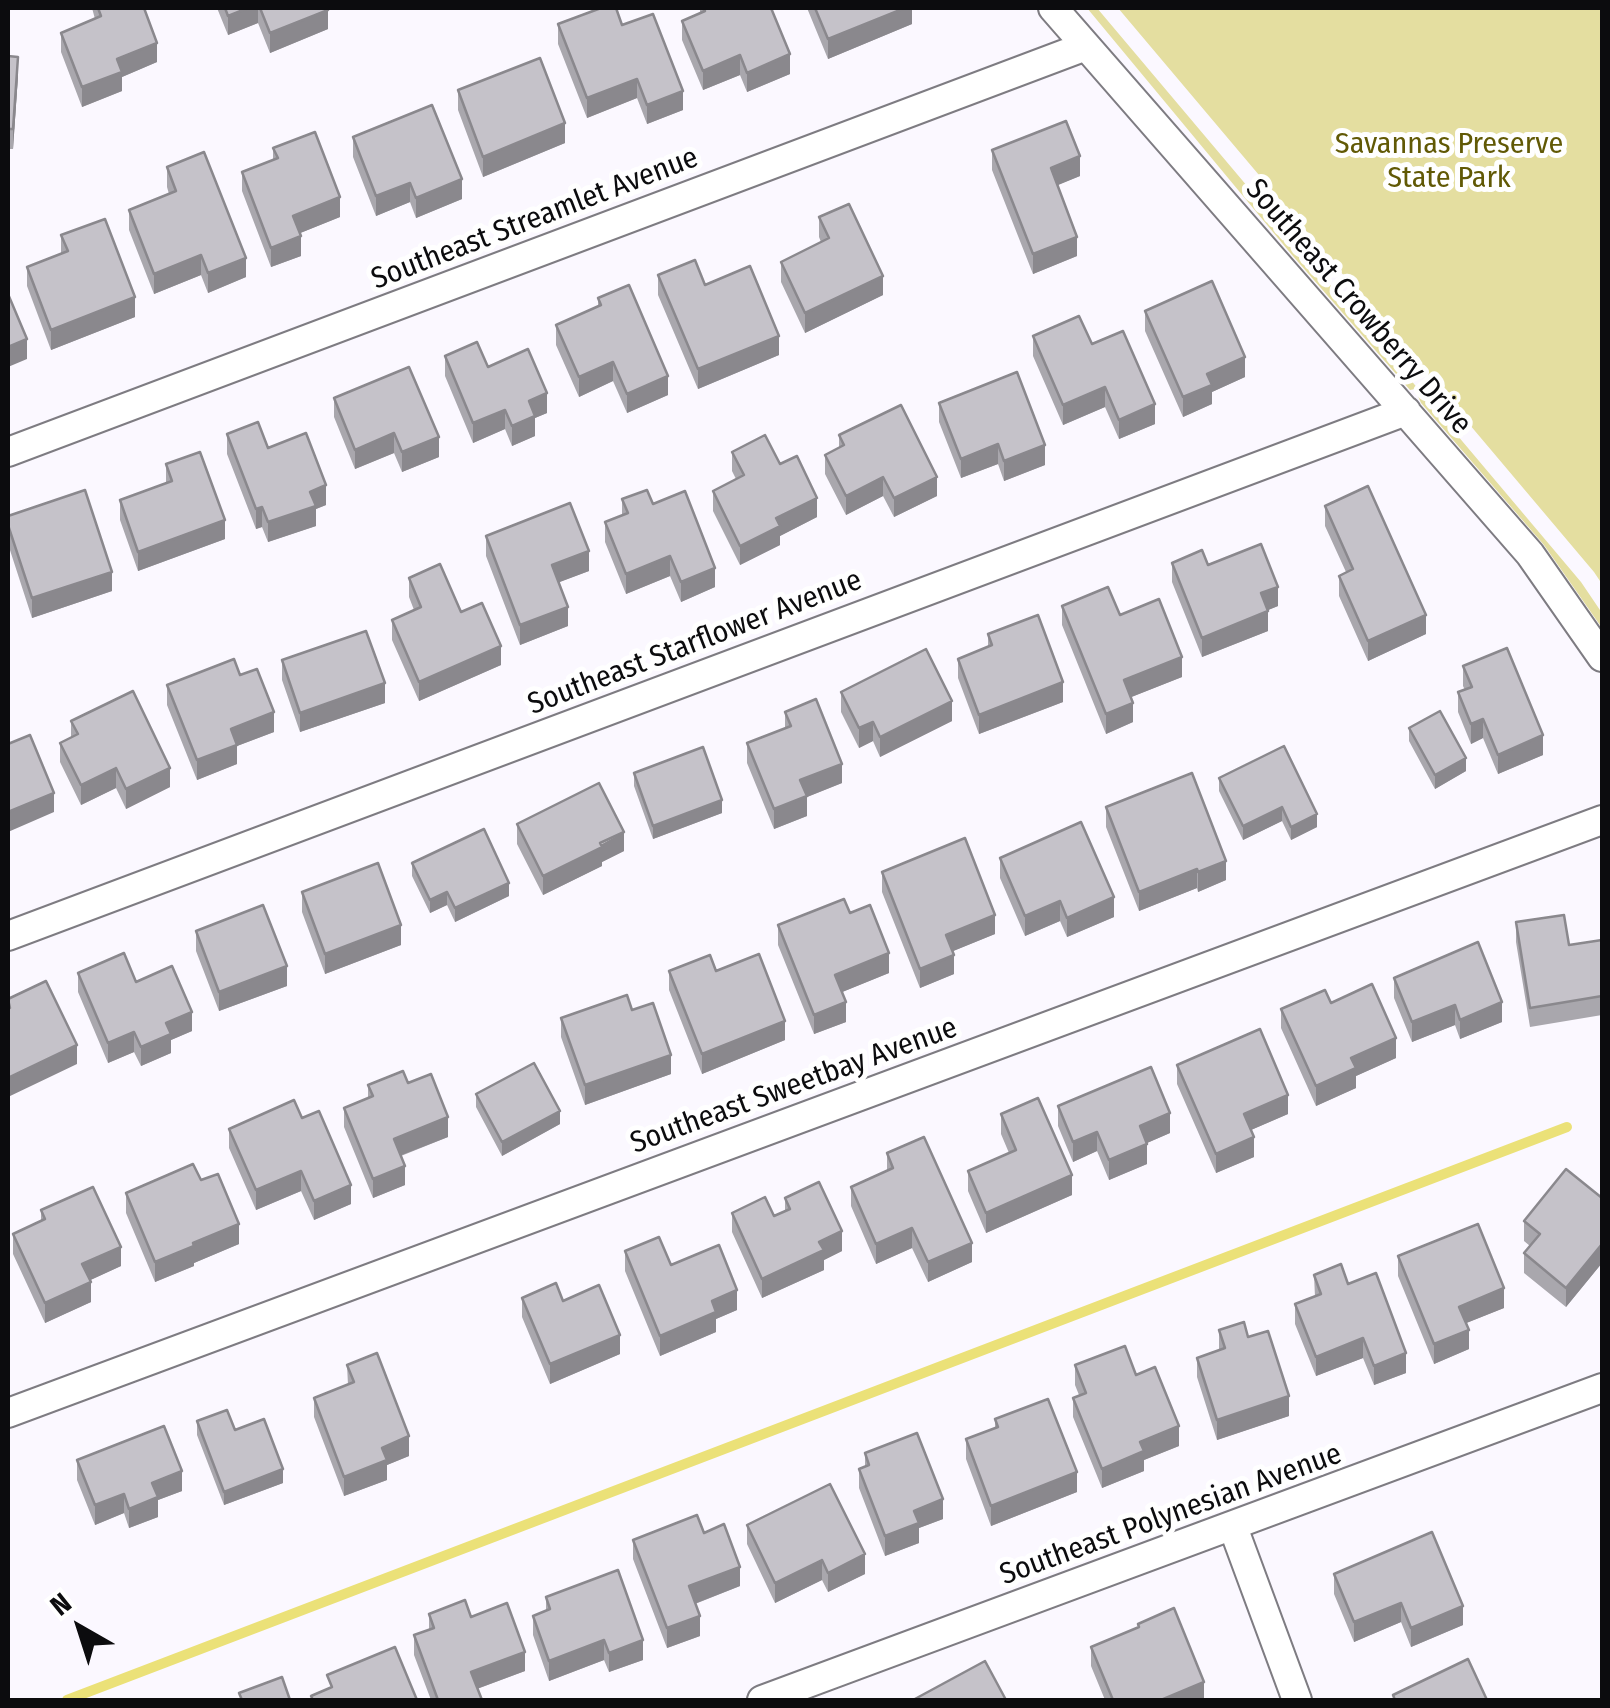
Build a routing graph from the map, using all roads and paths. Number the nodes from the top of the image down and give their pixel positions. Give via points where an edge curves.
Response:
1 (1054, 8) edge
2 (1086, 46) junction
3 (1406, 411) junction
4 (8, 452) edge
5 (1602, 658) edge
6 (1602, 820) edge
7 (8, 936) edge
8 (1602, 1388) edge
9 (8, 1414) edge
10 (1233, 1527) junction
11 (809, 1693) edge
12 (762, 1700) edge
13 (1298, 1700) edge

1 - 2 street, Southeast Crowberry Drive
2 - 3 street, Southeast Crowberry Drive
2 - 4 street, Southeast Streamlet Avenue
3 - 5 street, Southeast Crowberry Drive via 1530,554
3 - 7 street, Southeast Starflower Avenue
6 - 9 street, Southeast Sweetbay Avenue
8 - 10 street, Southeast Polynesian Avenue
10 - 11 street, Southeast Polynesian Avenue
10 - 13 street
11 - 12 street, Southeast Polynesian Avenue

